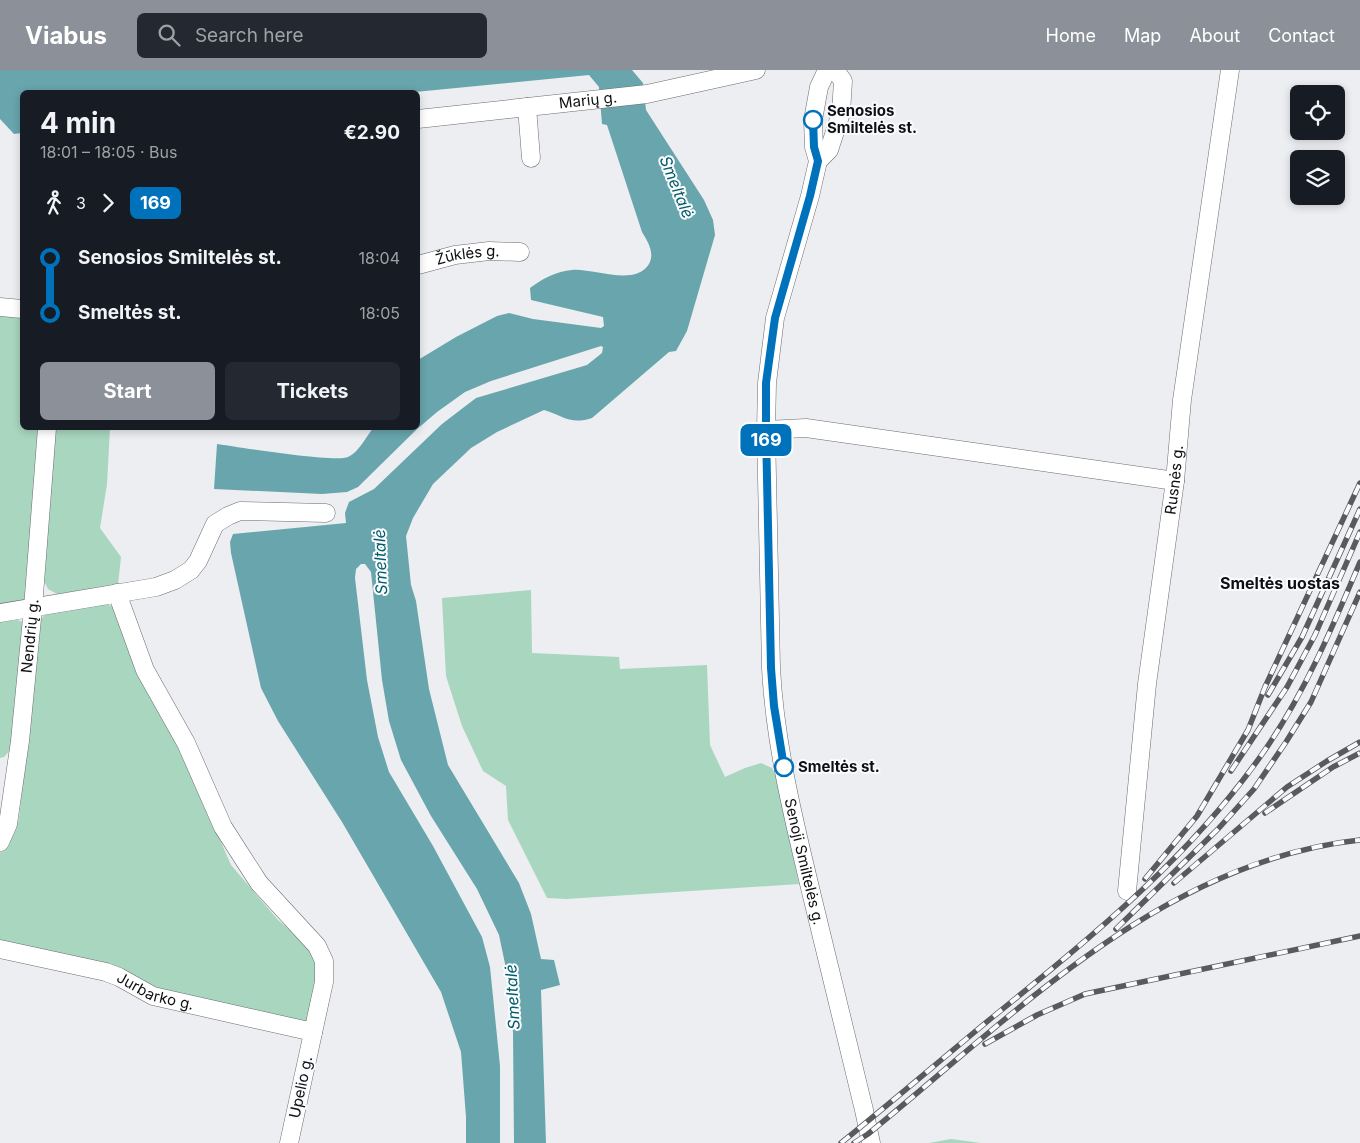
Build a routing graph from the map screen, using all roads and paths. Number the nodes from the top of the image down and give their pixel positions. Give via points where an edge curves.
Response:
1 (756, 70) edge
2 (827, 70) edge
3 (831, 70) edge
4 (1230, 70) edge
5 (528, 107) junction
6 (420, 119) edge
7 (531, 158) dead end
8 (818, 161) junction
9 (520, 252) dead end
10 (420, 264) edge
11 (0, 307) edge
12 (20, 309) edge
13 (48, 430) edge
14 (766, 430) junction
15 (1174, 480) junction
16 (326, 513) dead end
17 (117, 593) junction
18 (34, 608) junction
19 (0, 613) edge
20 (0, 842) edge
21 (1127, 891) dead end
22 (0, 949) edge
23 (313, 1032) junction
24 (289, 1143) edge
25 (870, 1143) edge

1 - 5 street, Marių g. via 647,94
2 - 8 street, Senoji Smiltelės g. via 819,88 813,120
3 - 8 street, Senoji Smiltelės g. via 843,81 841,113 829,150
4 - 15 street, Rusnės g. via 1182,400
5 - 6 street, Marių g.
5 - 7 street
8 - 14 street, Senoji Smiltelės g. via 775,318 766,383
9 - 10 street, Žūklės g. via 489,250
11 - 12 street
13 - 18 street, Nendrių g.
14 - 15 street via 806,428
14 - 25 street, Senoji Smiltelės g. via 771,668 776,720 800,846
15 - 21 street, Rusnės g. via 1147,684
16 - 17 street via 240,511 215,524 191,570 156,587
17 - 18 street
17 - 23 street, Upelio g. via 145,670 186,743 223,826 259,882 317,946 324,962 324,982
18 - 19 street
18 - 20 street, Nendrių g. via 12,802
22 - 23 street, Jurbarko g. via 106,972 153,996
23 - 24 street, Upelio g.

